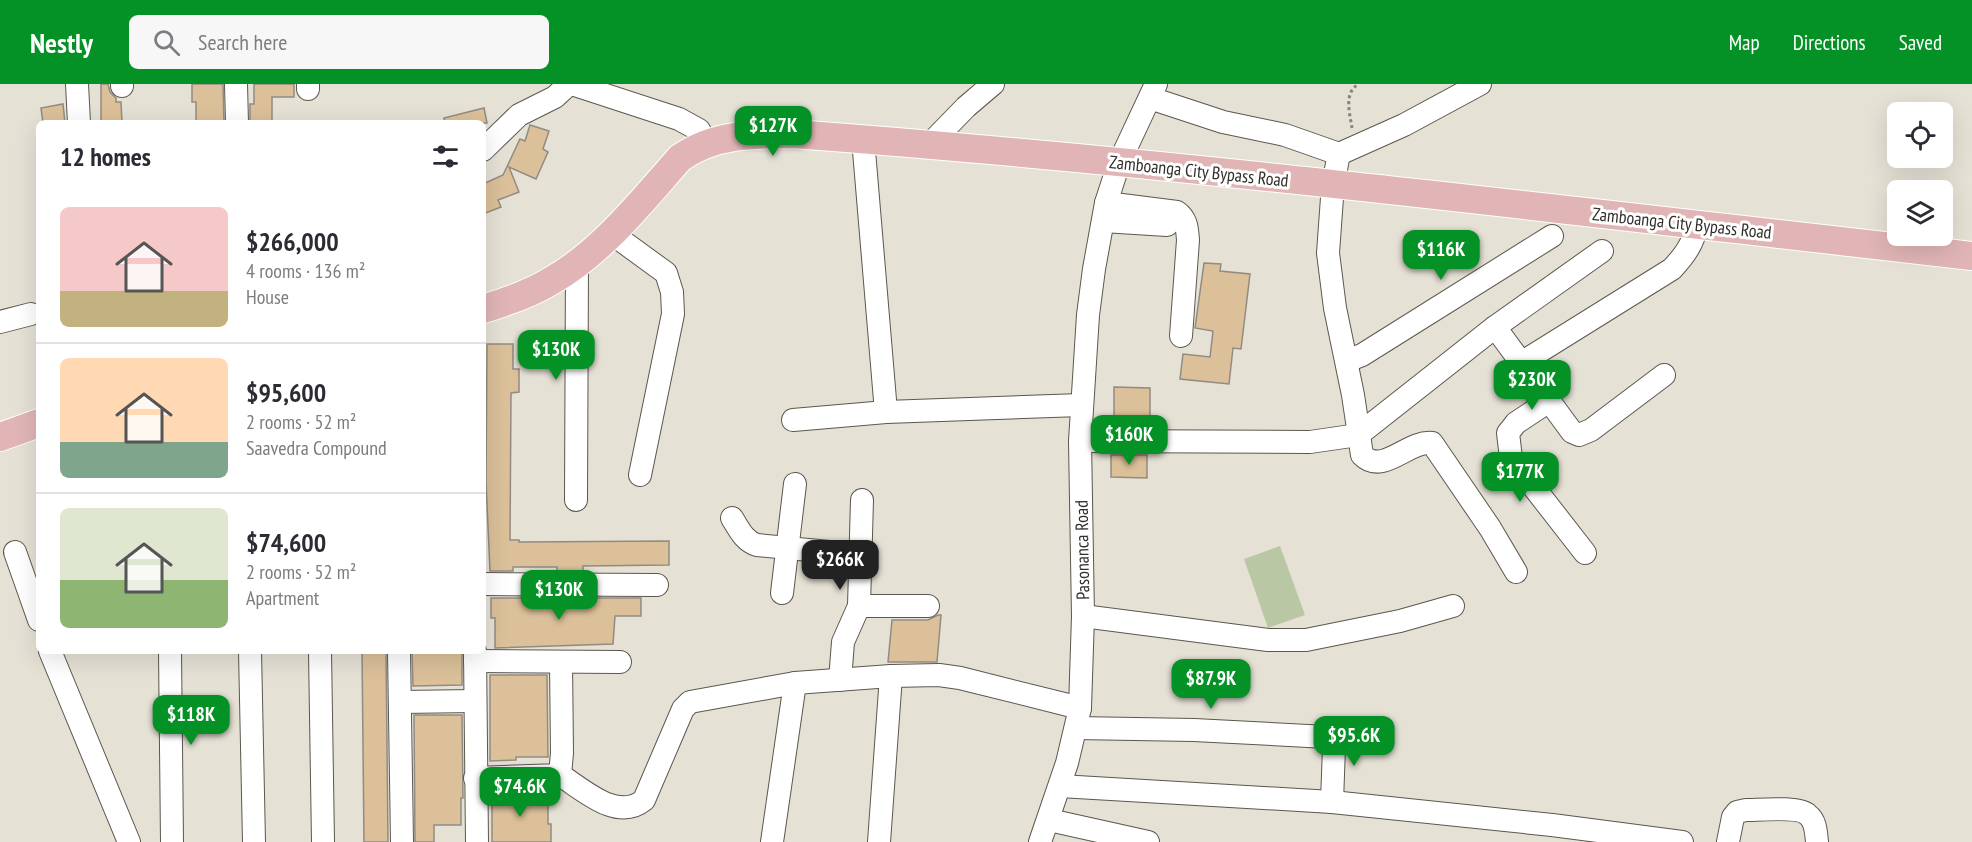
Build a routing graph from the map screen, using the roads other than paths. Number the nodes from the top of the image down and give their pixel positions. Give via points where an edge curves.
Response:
1 (77, 84) edge
2 (236, 84) edge
3 (571, 84) edge
4 (993, 84) edge
5 (1480, 84) edge
6 (1153, 91) edge
7 (79, 120) edge
8 (237, 120) edge
9 (863, 139) junction
10 (706, 142) junction
11 (930, 144) junction
12 (486, 147) edge
13 (1347, 151) junction
14 (1119, 163) junction
15 (1333, 184) junction
16 (1104, 212) junction
17 (1697, 225) junction
18 (611, 234) junction
19 (1552, 236) dead end
20 (1602, 252) dead end
21 (1972, 256) edge
22 (577, 262) junction
23 (486, 308) edge
24 (31, 314) dead end
25 (0, 322) edge
26 (1495, 327) junction
27 (1181, 336) dead end
28 (1347, 361) junction
29 (1521, 363) junction
30 (1664, 375) dead end
31 (1549, 401) junction
32 (1081, 405) junction
33 (886, 412) junction
34 (793, 420) dead end
35 (36, 424) edge
36 (1358, 435) junction
37 (0, 437) edge
38 (1080, 441) junction
39 (640, 475) dead end
40 (795, 484) dead end
41 (576, 500) dead end
42 (862, 500) dead end
43 (732, 518) dead end
44 (788, 548) junction
45 (15, 552) dead end
46 (1585, 553) dead end
47 (861, 555) junction
48 (1516, 572) dead end
49 (33, 584) edge
50 (486, 584) edge
51 (657, 585) dead end
52 (782, 593) dead end
53 (36, 602) edge
54 (859, 606) junction
55 (928, 606) dead end
56 (1453, 606) dead end
57 (1083, 616) junction
58 (51, 654) edge
59 (170, 654) edge
60 (250, 654) edge
61 (320, 654) edge
62 (399, 654) edge
63 (475, 656) edge
64 (561, 662) junction
65 (620, 662) dead end
66 (891, 676) junction
67 (840, 680) junction
68 (795, 683) junction
69 (475, 701) junction
70 (400, 702) junction
71 (1078, 718) junction
72 (560, 775) junction
73 (475, 778) junction
74 (1060, 786) junction
75 (1332, 802) junction
76 (1049, 820) junction
77 (129, 842) edge
78 (172, 842) edge
79 (254, 842) edge
80 (323, 842) edge
81 (402, 842) edge
82 (477, 842) edge
83 (772, 842) edge
84 (879, 842) edge
85 (1040, 842) edge
86 (1148, 842) edge
87 (1682, 842) edge
88 (1728, 842) edge
89 (1816, 842) edge

1 - 7 street
2 - 8 street
3 - 10 street via 679,118 699,130
3 - 12 street via 519,115
4 - 11 street
5 - 13 street
6 - 13 street via 1222,122
6 - 14 street, Pasonanca Road
9 - 10 main road, Zamboanga City Bypass Road via 758,134
9 - 11 main road, Zamboanga City Bypass Road
9 - 33 street
10 - 18 main road, Zamboanga City Bypass Road via 680,158
11 - 14 main road, Zamboanga City Bypass Road
13 - 15 street
14 - 15 main road, Zamboanga City Bypass Road
14 - 16 street, Pasonanca Road
15 - 17 main road, Zamboanga City Bypass Road
15 - 28 street via 1328,253
16 - 27 street via 1186,226
16 - 32 street, Pasonanca Road via 1088,315
17 - 21 main road, Zamboanga City Bypass Road
17 - 29 street via 1686,255 1672,269
18 - 22 main road, Zamboanga City Bypass Road
18 - 39 street via 666,273 672,292 673,314
19 - 28 street
20 - 26 street
22 - 23 main road, Zamboanga City Bypass Road via 524,295
22 - 41 street
24 - 25 street
26 - 29 street
26 - 36 street
28 - 36 street
29 - 31 street
30 - 31 street via 1584,434 1572,432
31 - 46 street via 1508,433 1511,458
32 - 33 street
32 - 38 street, Pasonanca Road
33 - 34 street
35 - 37 main road
36 - 38 street via 1310,442
36 - 48 street via 1362,455 1377,462 1432,443
38 - 57 street, Pasonanca Road
40 - 44 street
42 - 47 street
43 - 44 street via 750,543
44 - 47 street
44 - 52 street
45 - 49 street
47 - 54 street
49 - 53 street
50 - 51 street
54 - 55 street
54 - 67 street via 843,642
56 - 57 street via 1306,640 1268,640
57 - 71 street, Pasonanca Road
58 - 77 street
59 - 78 street
60 - 79 street
61 - 80 street
62 - 70 street
63 - 64 street
63 - 69 street
64 - 65 street
64 - 72 street
66 - 67 street
66 - 71 street via 960,678
66 - 84 street
67 - 68 street
68 - 72 street via 690,702 683,709 644,800 637,806 611,807
68 - 83 street
69 - 70 street
69 - 73 street
70 - 81 street
71 - 74 street, Pasonanca Road
71 - 75 street via 1194,730 1327,737 1334,747
72 - 73 street
73 - 82 street
74 - 75 street
74 - 76 street, Pasonanca Road
75 - 87 street
76 - 85 street, Pasonanca Road
76 - 86 street
88 - 89 street via 1733,817 1746,810 1801,811 1809,815 1815,826

